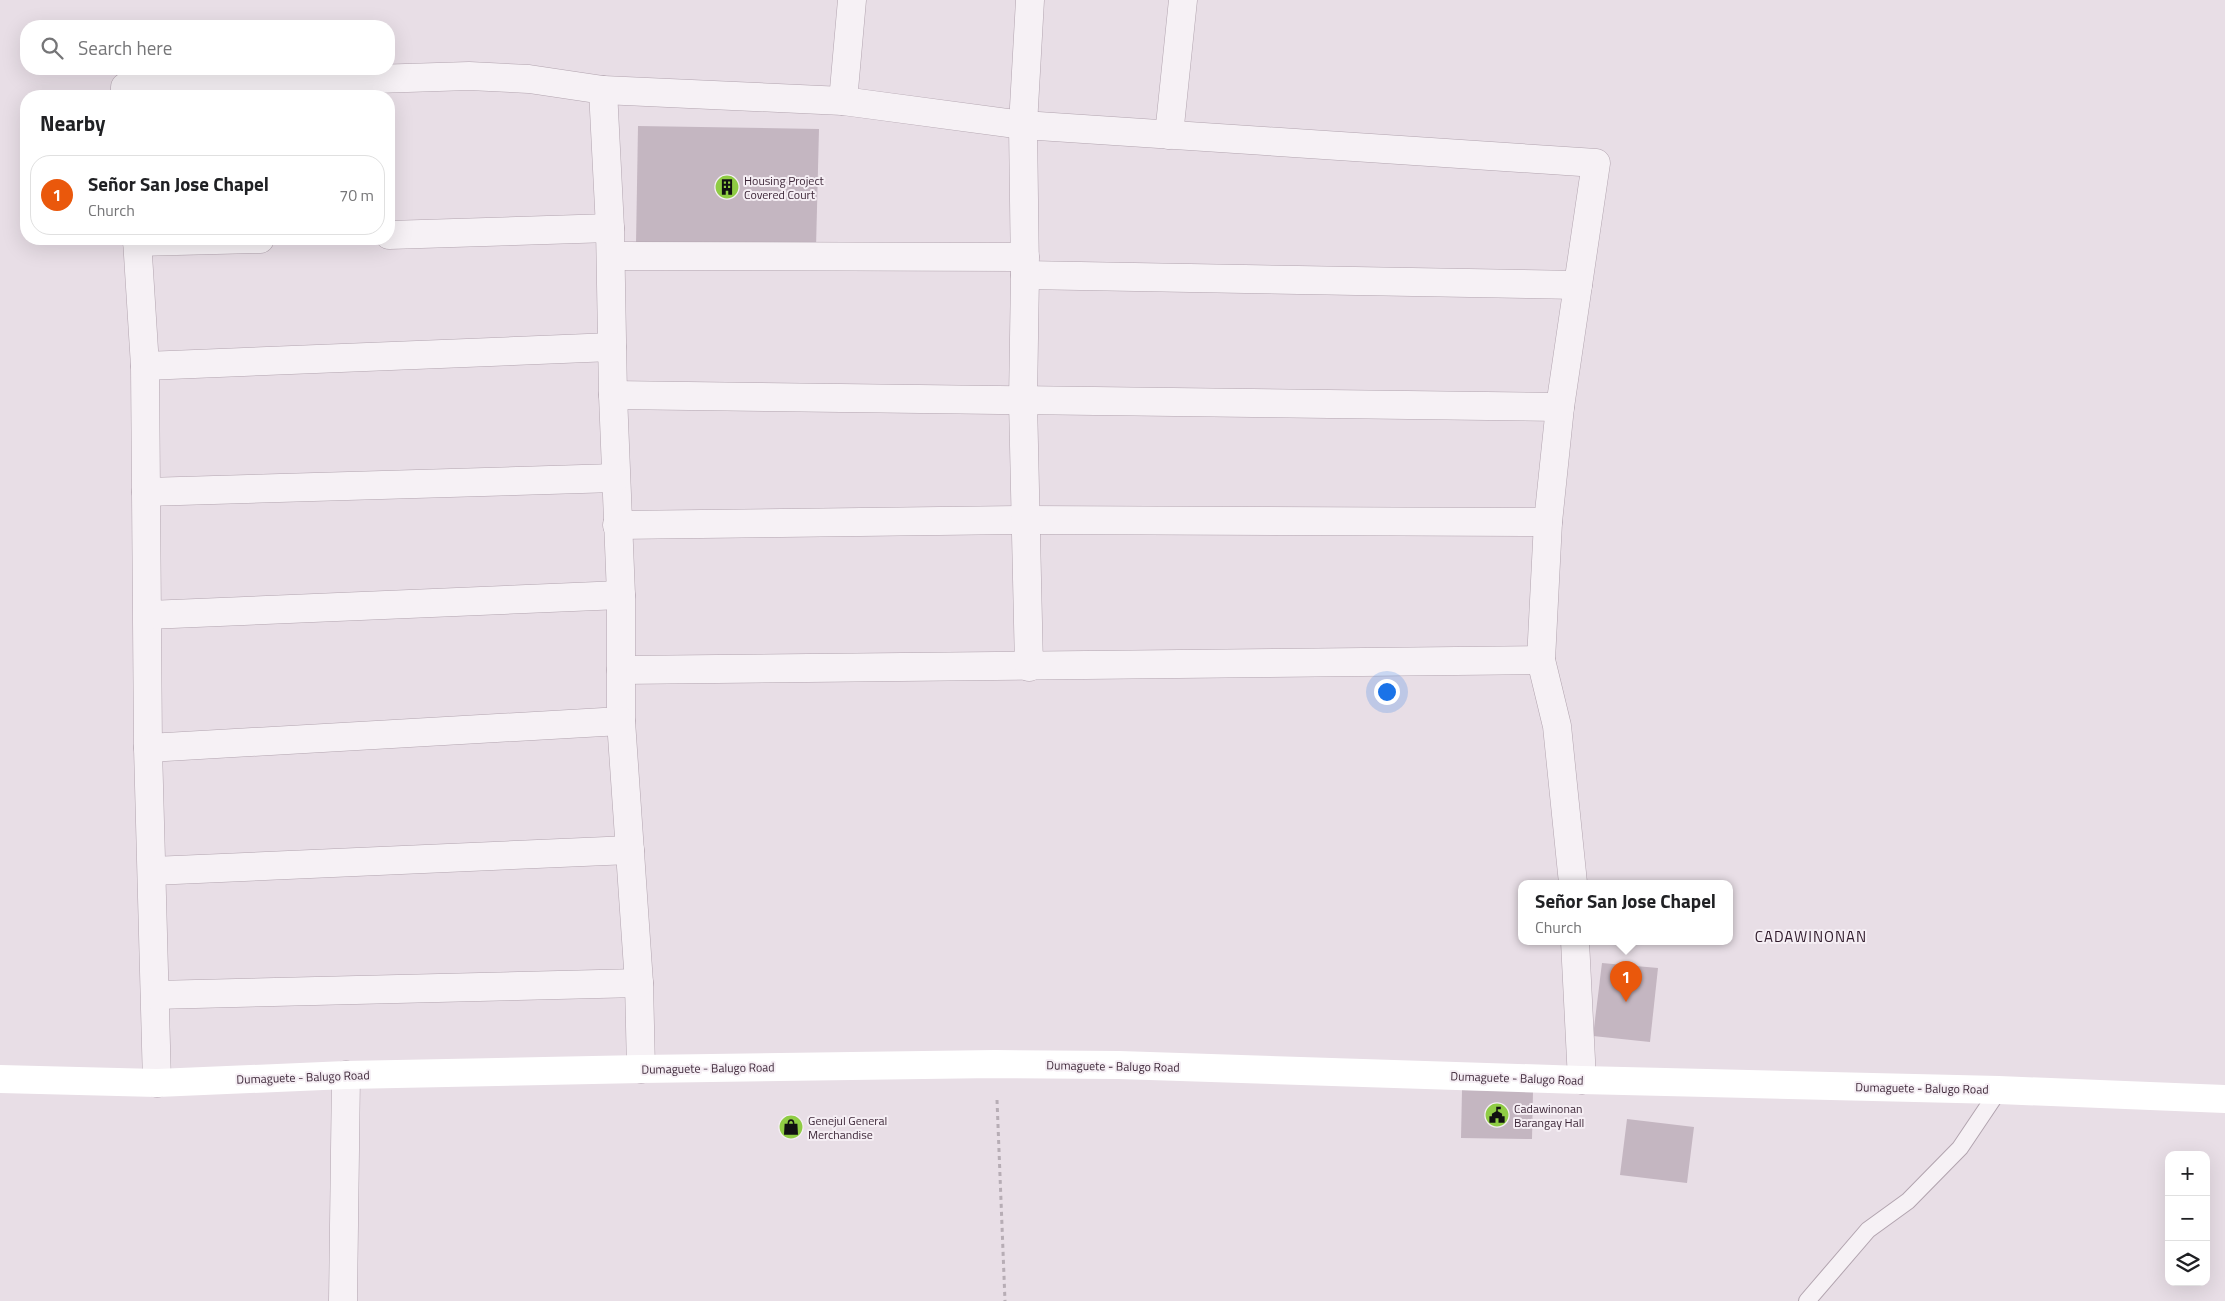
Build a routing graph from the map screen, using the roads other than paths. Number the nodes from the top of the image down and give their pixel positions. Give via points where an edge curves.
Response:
1 (852, 0) edge
2 (1030, 0) edge
3 (1183, 0) edge
4 (125, 90) edge
5 (604, 90) junction
6 (843, 101) junction
7 (1023, 125) junction
8 (1170, 135) junction
9 (610, 228) junction
10 (395, 235) edge
11 (137, 245) edge
12 (611, 256) junction
13 (1025, 266) junction
14 (1578, 285) junction
15 (612, 346) junction
16 (145, 366) junction
17 (613, 395) junction
18 (1023, 401) junction
19 (1560, 406) junction
20 (615, 478) junction
21 (146, 492) junction
22 (1026, 520) junction
23 (1548, 522) junction
24 (617, 525) junction
25 (620, 595) junction
26 (148, 615) junction
27 (1541, 660) junction
28 (1029, 667) junction
29 (620, 670) junction
30 (621, 721) junction
31 (148, 748) junction
32 (630, 850) junction
33 (152, 872) junction
34 (1573, 880) edge
35 (1575, 945) edge
36 (639, 983) junction
37 (155, 995) junction
38 (642, 1069) junction
39 (346, 1075) junction
40 (0, 1079) edge
41 (1582, 1080) junction
42 (157, 1082) junction
43 (2000, 1090) junction
44 (2225, 1099) edge
45 (343, 1301) edge
46 (1807, 1301) edge

1 - 6 street
2 - 7 street
3 - 8 street
4 - 5 street via 125,87 468,76
5 - 6 street
5 - 9 street
6 - 7 street
7 - 8 street
7 - 13 street
8 - 14 street via 1596,163
9 - 10 street
9 - 12 street
11 - 16 street
12 - 13 street
12 - 15 street
13 - 14 street
13 - 18 street
14 - 19 street
15 - 16 street
15 - 17 street
16 - 21 street
17 - 18 street
17 - 20 street
18 - 19 street
18 - 22 street
19 - 23 street
20 - 21 street
20 - 24 street
21 - 26 street
22 - 23 street
22 - 24 street
22 - 28 street
23 - 27 street
24 - 25 street
25 - 26 street
25 - 29 street
26 - 31 street
27 - 28 street
27 - 34 street via 1557,726
28 - 29 street
29 - 30 street
30 - 31 street
30 - 32 street
31 - 33 street
32 - 33 street
32 - 36 street
33 - 37 street
35 - 41 street
36 - 37 street
36 - 38 street
37 - 42 street
38 - 39 street, Dumaguete - Balugo Road
38 - 41 street, Dumaguete - Balugo Road via 1129,1065
39 - 42 street, Dumaguete - Balugo Road
39 - 45 street
40 - 42 street, Dumaguete - Balugo Road
41 - 43 street, Dumaguete - Balugo Road
43 - 44 street, Dumaguete - Balugo Road
43 - 46 lane via 1960,1148 1908,1201 1868,1230

